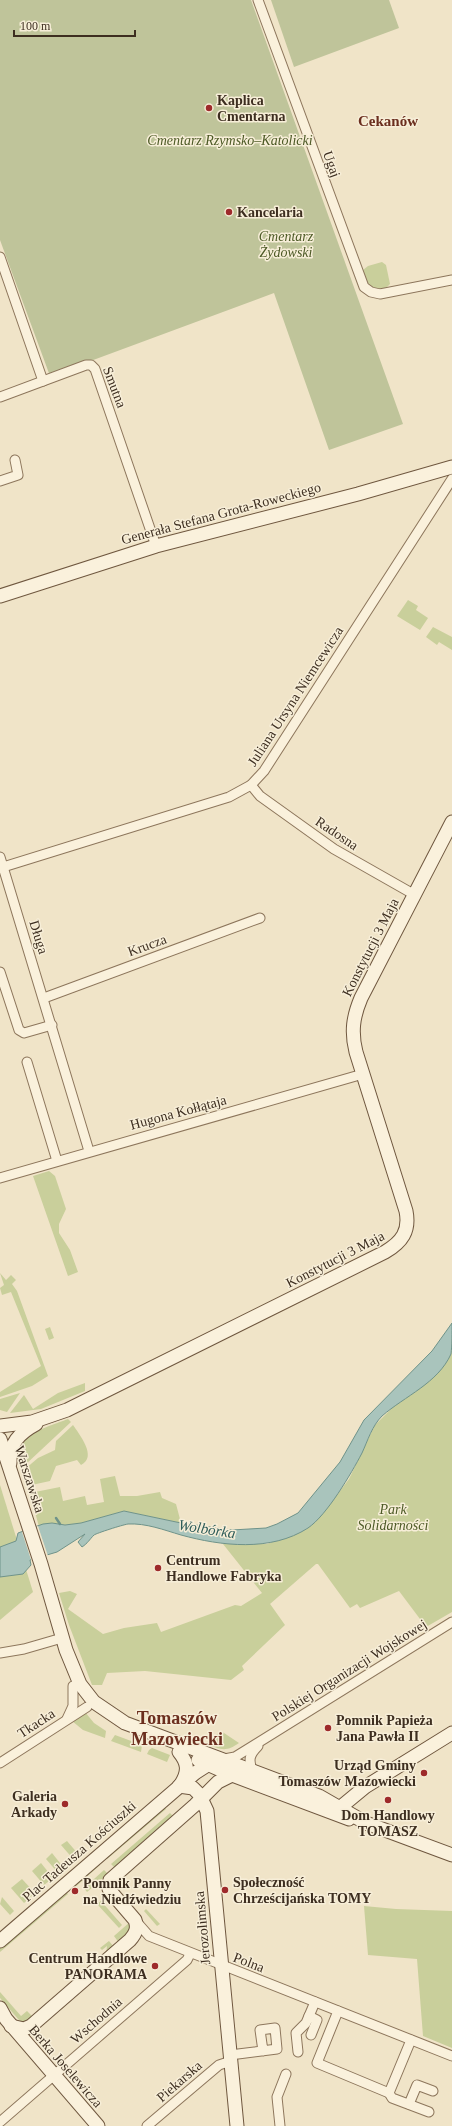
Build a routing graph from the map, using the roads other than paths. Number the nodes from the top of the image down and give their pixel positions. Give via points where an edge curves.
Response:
1 (258, 0) edge
2 (0, 257) edge
3 (452, 280) edge
4 (43, 381) junction
5 (0, 397) edge
6 (15, 460) dead end
7 (452, 467) edge
8 (452, 479) edge
9 (0, 480) edge
10 (156, 546) junction
11 (0, 596) edge
12 (250, 785) junction
13 (452, 822) edge
14 (0, 857) edge
15 (1, 868) edge
16 (415, 894) junction
17 (260, 918) dead end
18 (0, 972) edge
19 (44, 998) junction
20 (52, 1025) junction
21 (27, 1062) dead end
22 (363, 1074) junction
23 (89, 1151) junction
24 (57, 1161) junction
25 (0, 1178) edge
26 (48, 1418) junction
27 (0, 1426) edge
28 (0, 1439) edge
29 (11, 1471) junction
30 (452, 1622) edge
31 (64, 1644) junction
32 (0, 1653) edge
33 (73, 1686) junction
34 (87, 1707) junction
35 (67, 1720) junction
36 (452, 1733) edge
37 (261, 1741) junction
38 (179, 1752) junction
39 (214, 1762) junction
40 (0, 1763) edge
41 (236, 1771) junction
42 (253, 1772) junction
43 (180, 1786) junction
44 (364, 1788) junction
45 (203, 1797) junction
46 (318, 1801) junction
47 (339, 1807) junction
48 (361, 1821) junction
49 (452, 1855) edge
50 (134, 1920) junction
51 (0, 1941) edge
52 (190, 1954) junction
53 (222, 1966) junction
54 (315, 2002) junction
55 (0, 2008) edge
56 (338, 2011) junction
57 (309, 2016) junction
58 (11, 2026) junction
59 (311, 2035) dead end
60 (410, 2040) junction
61 (263, 2051) dead end
62 (298, 2052) dead end
63 (452, 2056) edge
64 (231, 2058) junction
65 (286, 2074) dead end
66 (54, 2076) junction
67 (432, 2091) dead end
68 (390, 2093) junction
69 (409, 2104) junction
70 (429, 2112) dead end
71 (0, 2122) edge
72 (98, 2126) edge
73 (147, 2126) edge
74 (237, 2126) edge
75 (280, 2126) edge

1 - 3 street, Ugaj via 361,282 367,290 380,294
2 - 4 street
4 - 5 street, Smutna
4 - 10 street, Smutna via 86,365 91,365 95,369
6 - 9 street via 18,475
7 - 10 street, Generała Stefana Grota-Roweckiego
8 - 12 street, Juliana Ursyna Niemcewicza via 264,771
10 - 11 street, Generała Stefana Grota-Roweckiego
12 - 15 street, Juliana Ursyna Niemcewicza via 222,799
12 - 16 street, Radosna via 260,796 334,849
13 - 16 street, Konstytucji 3 Maja
14 - 15 street, Długa
15 - 19 street, Długa
16 - 22 street, Konstytucji 3 Maja via 354,1015 353,1042
17 - 19 street, Krucza
18 - 20 street via 19,1030 24,1033
19 - 20 street, Długa
20 - 23 street, Długa
21 - 24 street
22 - 23 street, Hugona Kołłątaja
22 - 26 street, Konstytucji 3 Maja via 406,1211 408,1227 397,1245 167,1362
23 - 24 street, Hugona Kołłątaja
24 - 25 street, Hugona Kołłątaja
26 - 27 street, Konstytucji 3 Maja
26 - 29 street via 24,1430 16,1440 11,1451
28 - 29 street, Warszawska
29 - 31 street, Warszawska
30 - 37 street, Polskiej Organizacji Wojskowej
31 - 32 street
31 - 33 street
31 - 39 street via 85,1694 105,1712 125,1723 196,1750
33 - 34 street
33 - 35 street, Tkacka via 73,1706
34 - 35 street, Tkacka
34 - 38 street via 120,1730
35 - 40 street, Tkacka
36 - 44 street
37 - 39 street, Polskiej Organizacji Wojskowej via 235,1757
37 - 42 street, Polskiej Organizacji Wojskowej via 250,1754 249,1761
38 - 39 street
38 - 43 street, Plac Tadeusza Kościuszki via 187,1770
39 - 41 street
39 - 43 street, Plac Tadeusza Kościuszki
39 - 45 street
41 - 42 street
41 - 45 street via 218,1782
41 - 46 street
42 - 46 street
43 - 45 street via 193,1788
43 - 51 street, Plac Tadeusza Kościuszki
44 - 46 street via 342,1797
44 - 47 street
44 - 48 street via 356,1796 353,1804 355,1813
45 - 50 street via 110,1880 111,1892
45 - 53 street, Jerozolimska via 208,1811
46 - 47 street
46 - 48 street via 353,1821
47 - 48 street
48 - 49 street
50 - 52 street, Polna via 149,1936
50 - 58 street via 136,1931 130,1940 31,2026 24,2029
52 - 53 street, Polna
52 - 66 street, Wschodnia via 187,1960
53 - 54 street, Polna
53 - 64 street, Jerozolimska
54 - 56 street, Polna
54 - 57 street
55 - 58 street
56 - 60 street, Polna
56 - 68 street via 318,2063
57 - 59 street via 317,2020
57 - 62 street via 296,2033
58 - 66 street, Berka Joselewicza
60 - 63 street, Polna
60 - 68 street
61 - 64 street
64 - 73 street, Piekarska via 219,2065
64 - 74 street, Jerozolimska
65 - 75 street via 277,2097
66 - 71 street, Wschodnia
66 - 72 street, Berka Joselewicza
67 - 69 street via 417,2085
68 - 69 street via 392,2098
69 - 70 street

